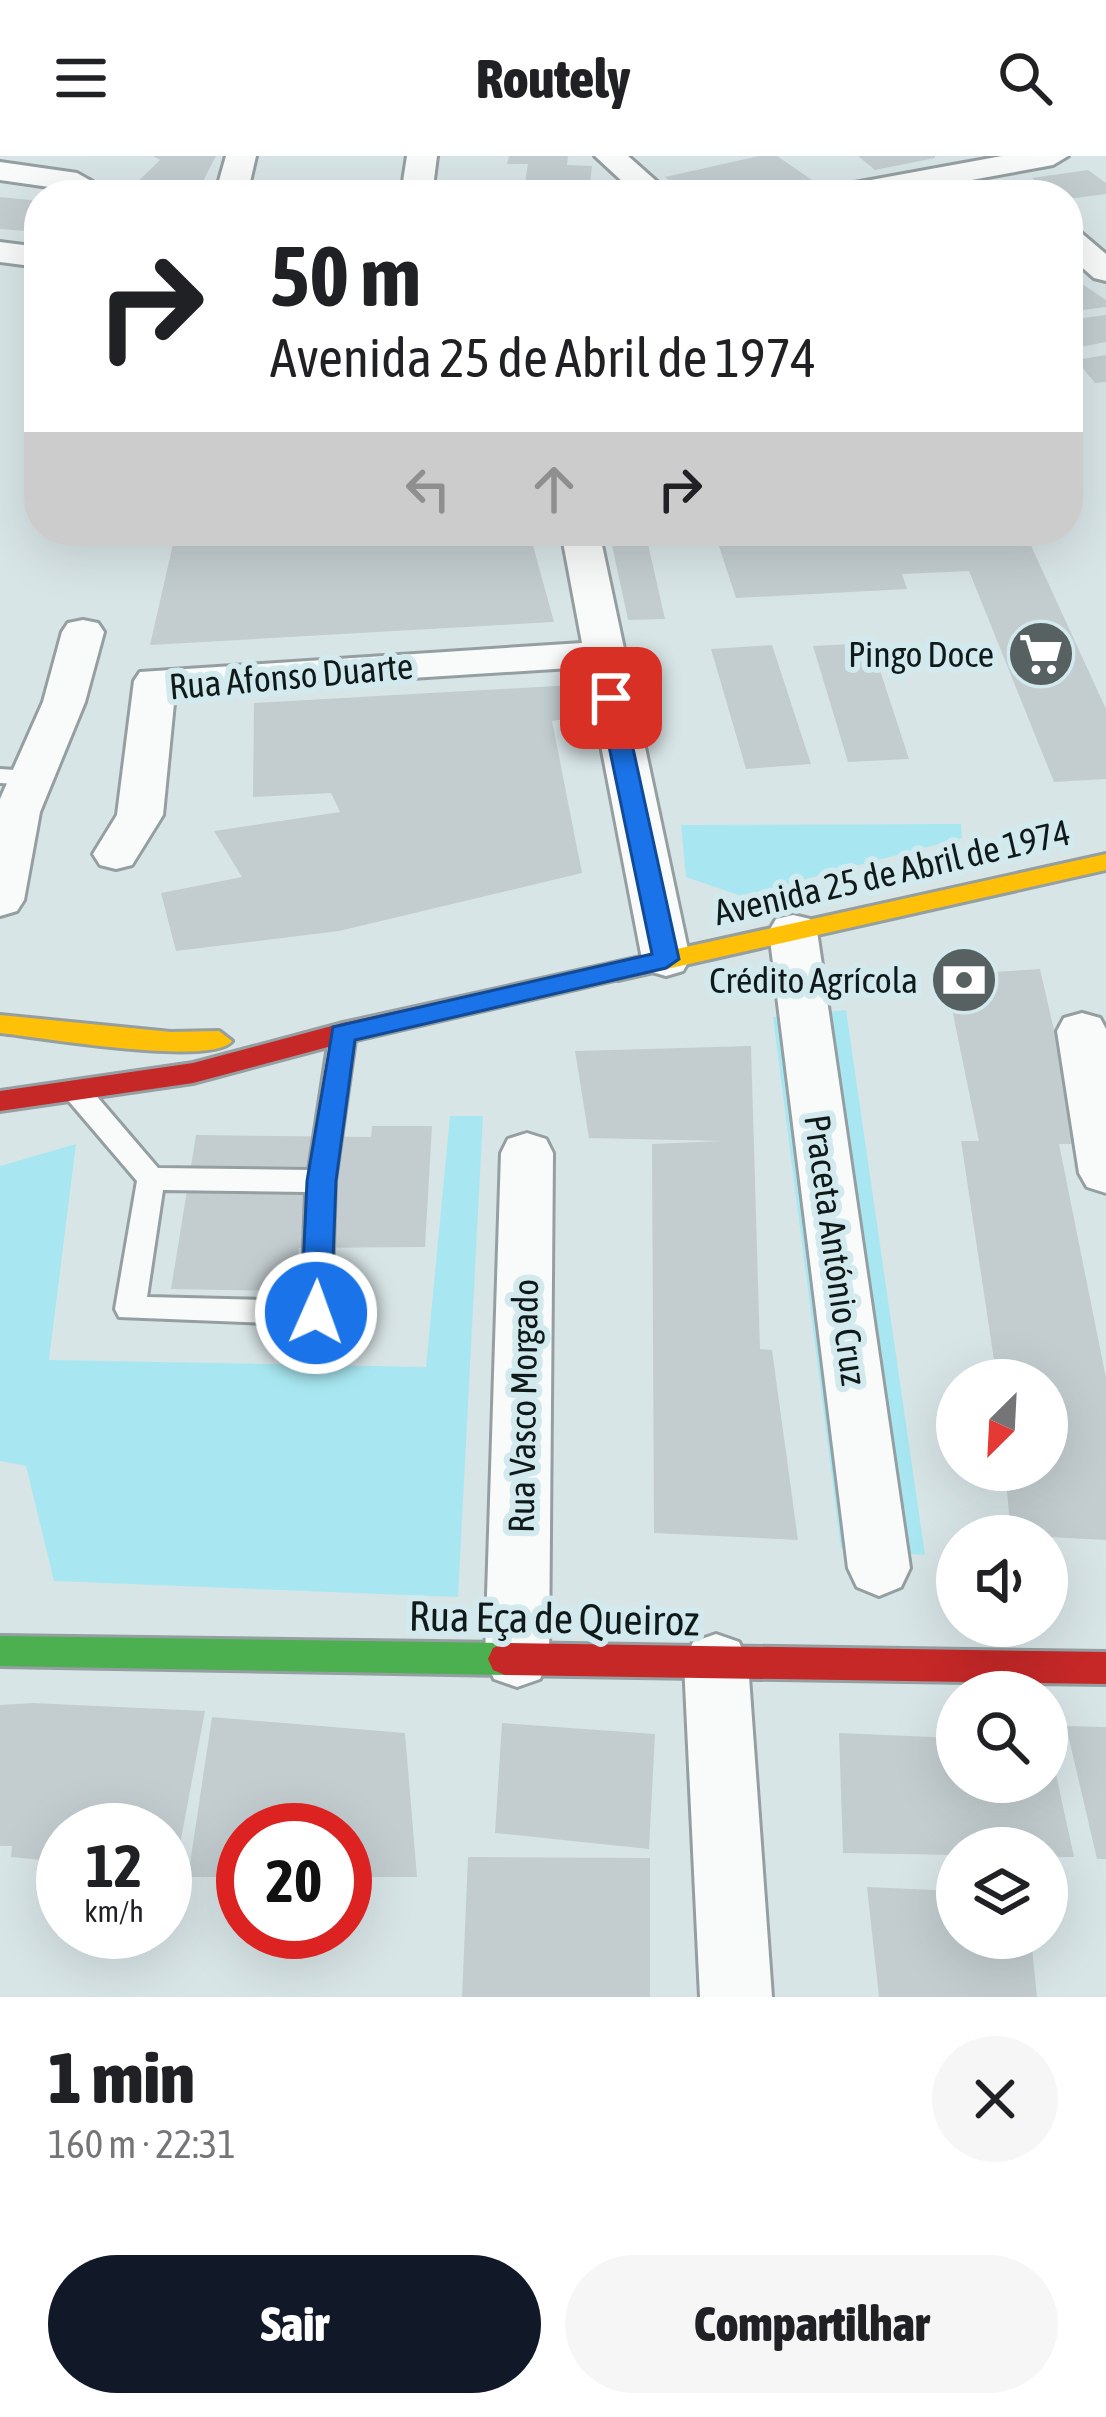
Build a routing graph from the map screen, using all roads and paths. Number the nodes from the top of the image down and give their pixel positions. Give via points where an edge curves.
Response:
1 (610, 156) edge
2 (1053, 156) edge
3 (976, 162) edge
4 (0, 170) edge
5 (64, 180) edge
6 (638, 180) edge
7 (901, 180) edge
8 (1083, 251) edge
9 (1106, 271) edge
10 (583, 546) edge
11 (82, 632) dead end
12 (602, 654) junction
13 (155, 681) junction
14 (68, 688) junction
15 (12, 800) edge
16 (116, 854) dead end
17 (1106, 862) edge
18 (0, 899) edge
19 (793, 931) junction
20 (666, 959) junction
21 (0, 1024) edge
22 (1082, 1031) dead end
23 (343, 1034) junction
24 (77, 1092) junction
25 (0, 1102) edge
26 (527, 1153) dead end
27 (1106, 1173) edge
28 (151, 1179) junction
29 (321, 1181) junction
30 (879, 1568) dead end
31 (0, 1651) edge
32 (517, 1658) junction
33 (716, 1663) junction
34 (1106, 1668) edge
35 (736, 1997) edge

1 - 6 street
2 - 3 street
3 - 7 street
4 - 5 street
8 - 9 street
10 - 12 street
11 - 14 street
12 - 13 street, Rua Afonso Duarte
12 - 20 street
13 - 14 street
13 - 16 street, Rua Afonso Duarte via 140,815
14 - 15 street
15 - 18 street
17 - 19 street, Avenida 25 de Abril de 1974
19 - 20 street, Avenida 25 de Abril de 1974
19 - 30 street, Praceta António Cruz
20 - 23 street, Avenida 25 de Abril de 1974
21 - 23 street, Avenida 25 de Abril de 1974 via 171,1042
22 - 27 street
23 - 24 street, Avenida 25 de Abril de 1974 via 193,1073
23 - 29 lane
24 - 25 street, Avenida 25 de Abril de 1974
24 - 28 lane
26 - 32 street, Rua Vasco Morgado
28 - 29 lane
28 - 29 lane via 130,1309 316,1313
31 - 32 street, Rua Eça de Queiroz
32 - 33 street, Rua Eça de Queiroz
33 - 34 street, Rua Eça de Queiroz
33 - 35 street

